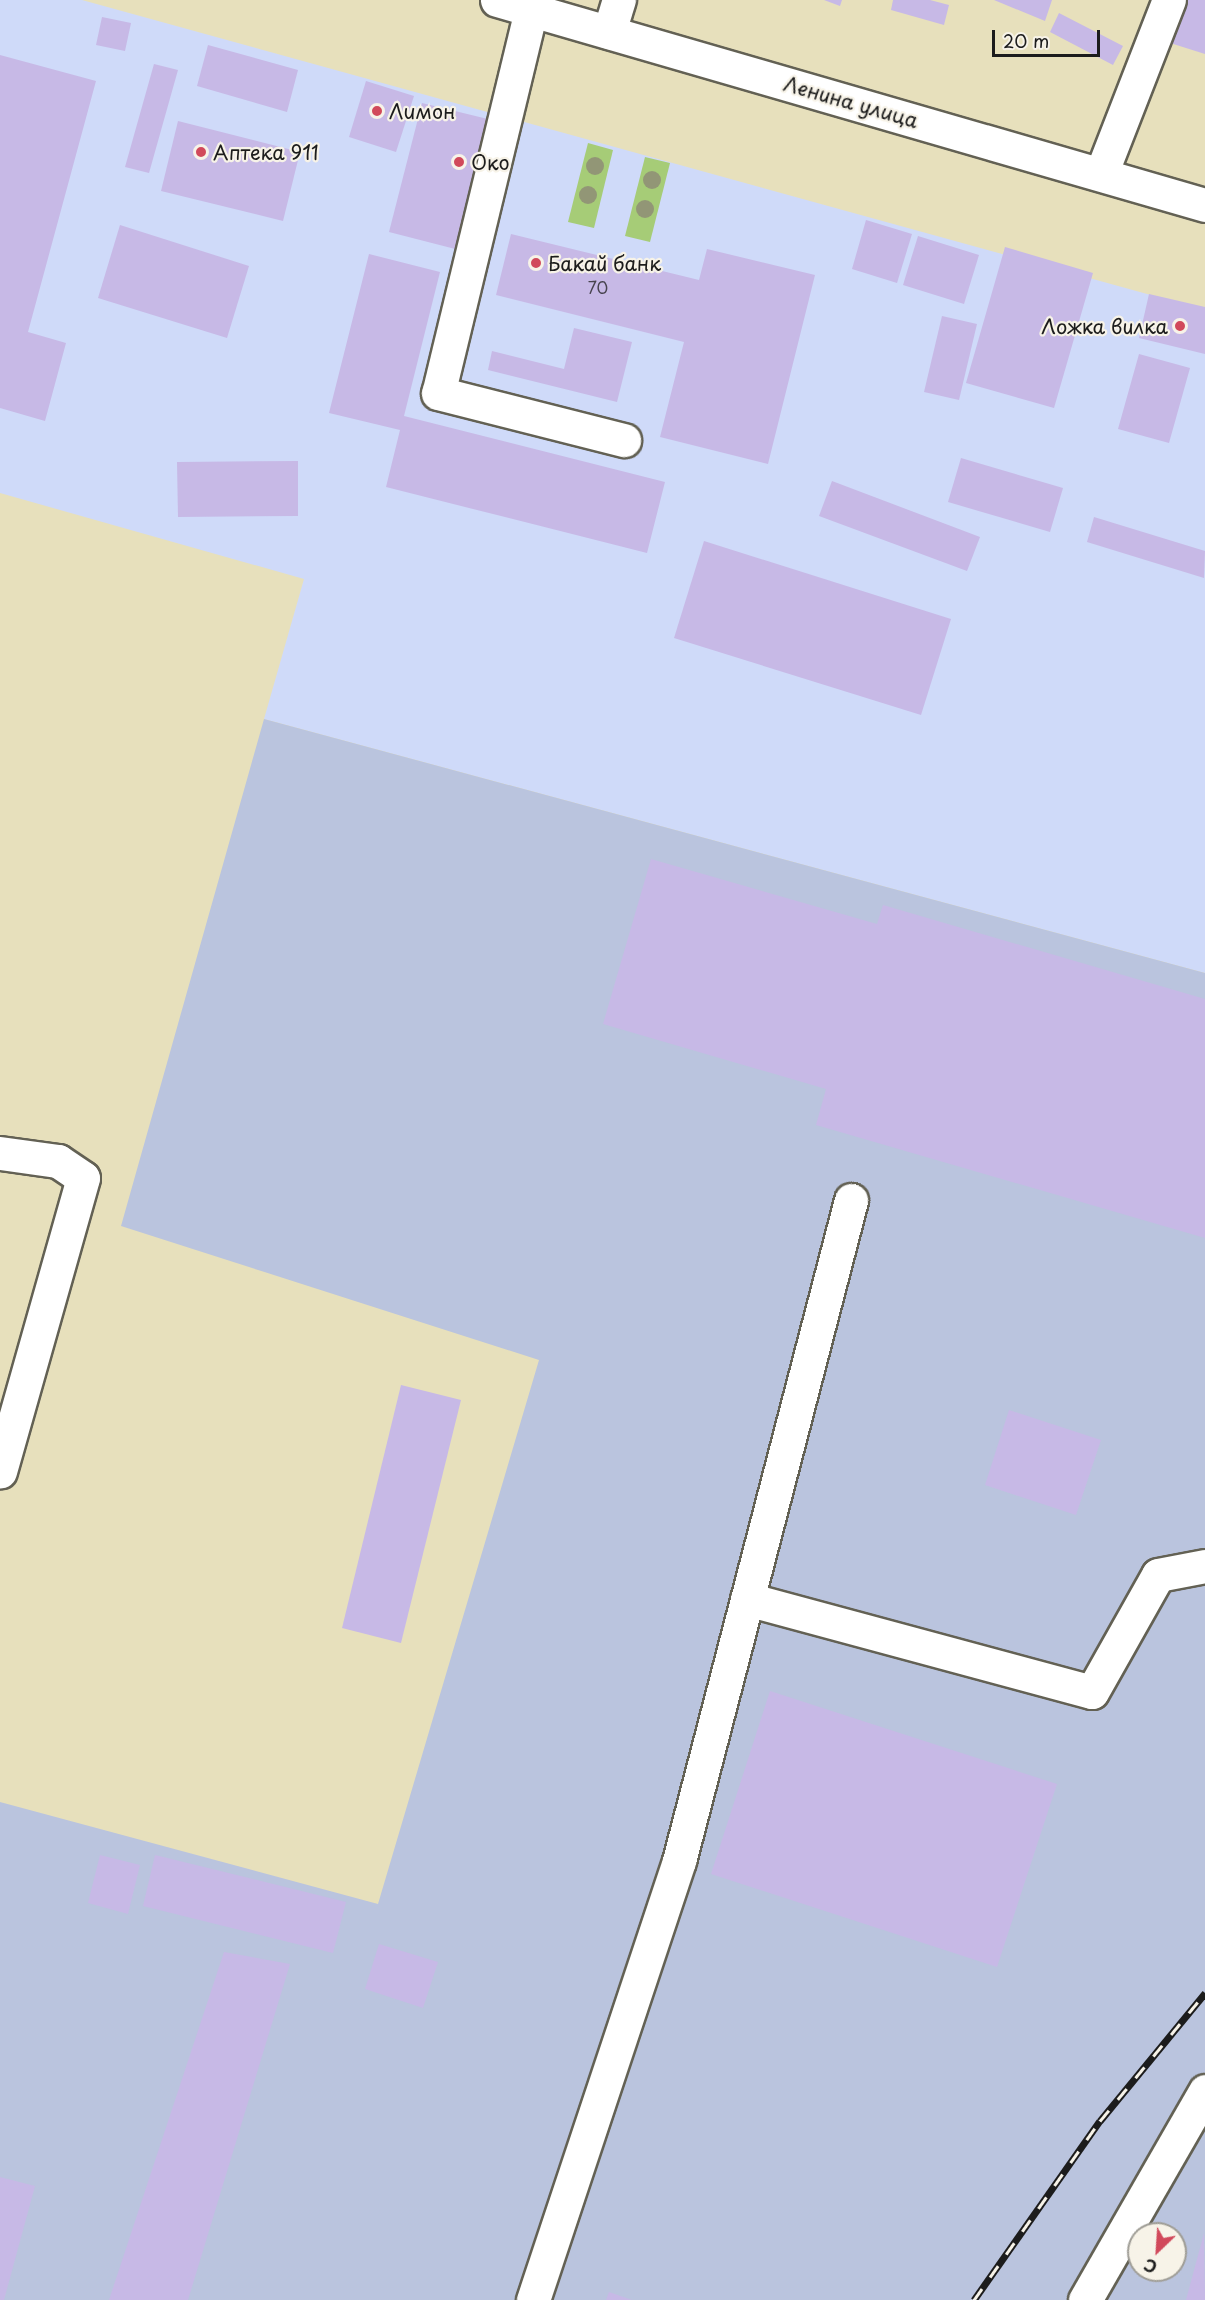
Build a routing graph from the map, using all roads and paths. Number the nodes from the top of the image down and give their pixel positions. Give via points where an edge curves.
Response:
1 (497, 0) edge
2 (619, 0) edge
3 (1169, 0) edge
4 (531, 10) junction
5 (609, 32) junction
6 (1101, 174) junction
7 (1205, 205) edge
8 (624, 440) dead end
9 (0, 1153) edge
10 (851, 1200) dead end
11 (0, 1472) edge
12 (1205, 1566) edge
13 (747, 1599) junction
14 (1205, 2091) edge
15 (532, 2300) edge
16 (1085, 2300) edge

1 - 4 main road, Ленина улица
2 - 5 main road
3 - 6 main road
4 - 5 main road, Ленина улица
4 - 8 main road via 438,393
5 - 6 main road, Ленина улица
6 - 7 main road, Ленина улица
9 - 11 main road via 58,1161 83,1178
10 - 13 main road
12 - 13 main road via 1158,1575 1092,1692
13 - 15 main road via 679,1861
14 - 16 main road

